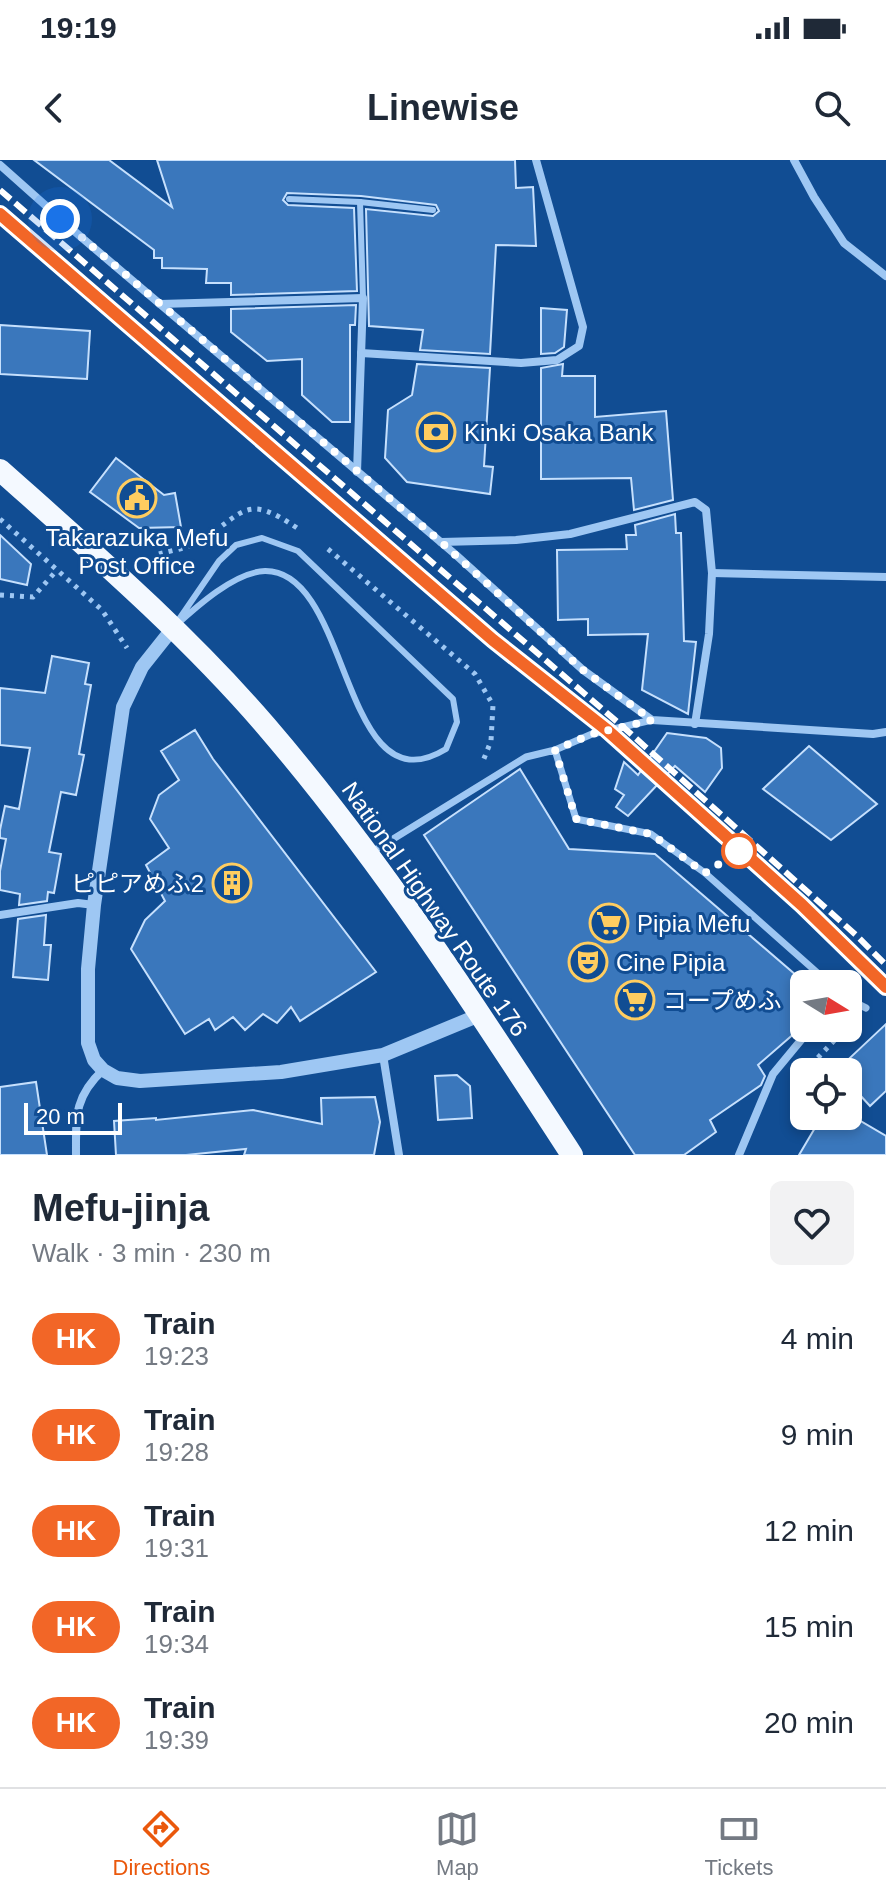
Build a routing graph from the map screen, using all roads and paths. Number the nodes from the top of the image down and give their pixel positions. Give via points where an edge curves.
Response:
1 (536, 160) edge
2 (794, 160) edge
3 (0, 165) edge
4 (289, 199) dead end
5 (360, 202) junction
6 (433, 210) dead end
7 (886, 276) edge
8 (363, 298) junction
9 (160, 304) junction
10 (361, 353) junction
11 (0, 470) edge
12 (357, 472) junction
13 (0, 519) edge
14 (441, 542) junction
15 (57, 570) junction
16 (712, 573) junction
17 (886, 577) edge
18 (0, 595) edge
19 (173, 628) junction
20 (127, 648) dead end
21 (652, 720) junction
22 (695, 724) junction
23 (886, 732) edge
24 (555, 750) junction
25 (370, 853) junction
26 (94, 905) junction
27 (0, 915) edge
28 (814, 970) edge
29 (862, 1006) edge
30 (866, 1008) dead end
31 (482, 1014) junction
32 (799, 1042) edge
33 (832, 1042) edge
34 (383, 1055) junction
35 (817, 1058) edge
36 (103, 1070) junction
37 (76, 1155) edge
38 (399, 1155) edge
39 (572, 1155) edge
40 (739, 1155) edge

1 - 10 street via 583,327 579,346 557,360 521,363
2 - 7 street via 844,243
3 - 9 street
4 - 5 lane
5 - 6 lane
5 - 8 lane
8 - 9 street
8 - 10 street
9 - 12 street
10 - 12 street
11 - 19 highway, National Highway Route 176
12 - 14 street
13 - 15 path
14 - 16 street via 570,534 695,502 706,510
14 - 21 street via 583,670
15 - 18 path via 33,597
15 - 20 path via 102,610
16 - 17 street
16 - 22 street
19 - 19 lane via 204,580 236,545 262,538 298,551 453,699 453,738 446,749 422,759 398,755 373,736 323,621 306,594 275,572 254,573 216,590
19 - 25 highway, National Highway Route 176 via 265,725
19 - 26 street via 142,667 123,707
21 - 22 street
21 - 24 street via 592,734
22 - 23 street
24 - 25 street via 526,757
24 - 28 street via 576,819 651,834 705,873
25 - 31 highway, National Highway Route 176
26 - 27 street
26 - 36 street via 88,1043
29 - 30 street
31 - 34 street
31 - 39 highway, National Highway Route 176
32 - 40 street via 773,1074
33 - 35 path
34 - 36 street via 281,1072 164,1080 117,1078
34 - 38 street
36 - 37 street via 86,1086 76,1115

